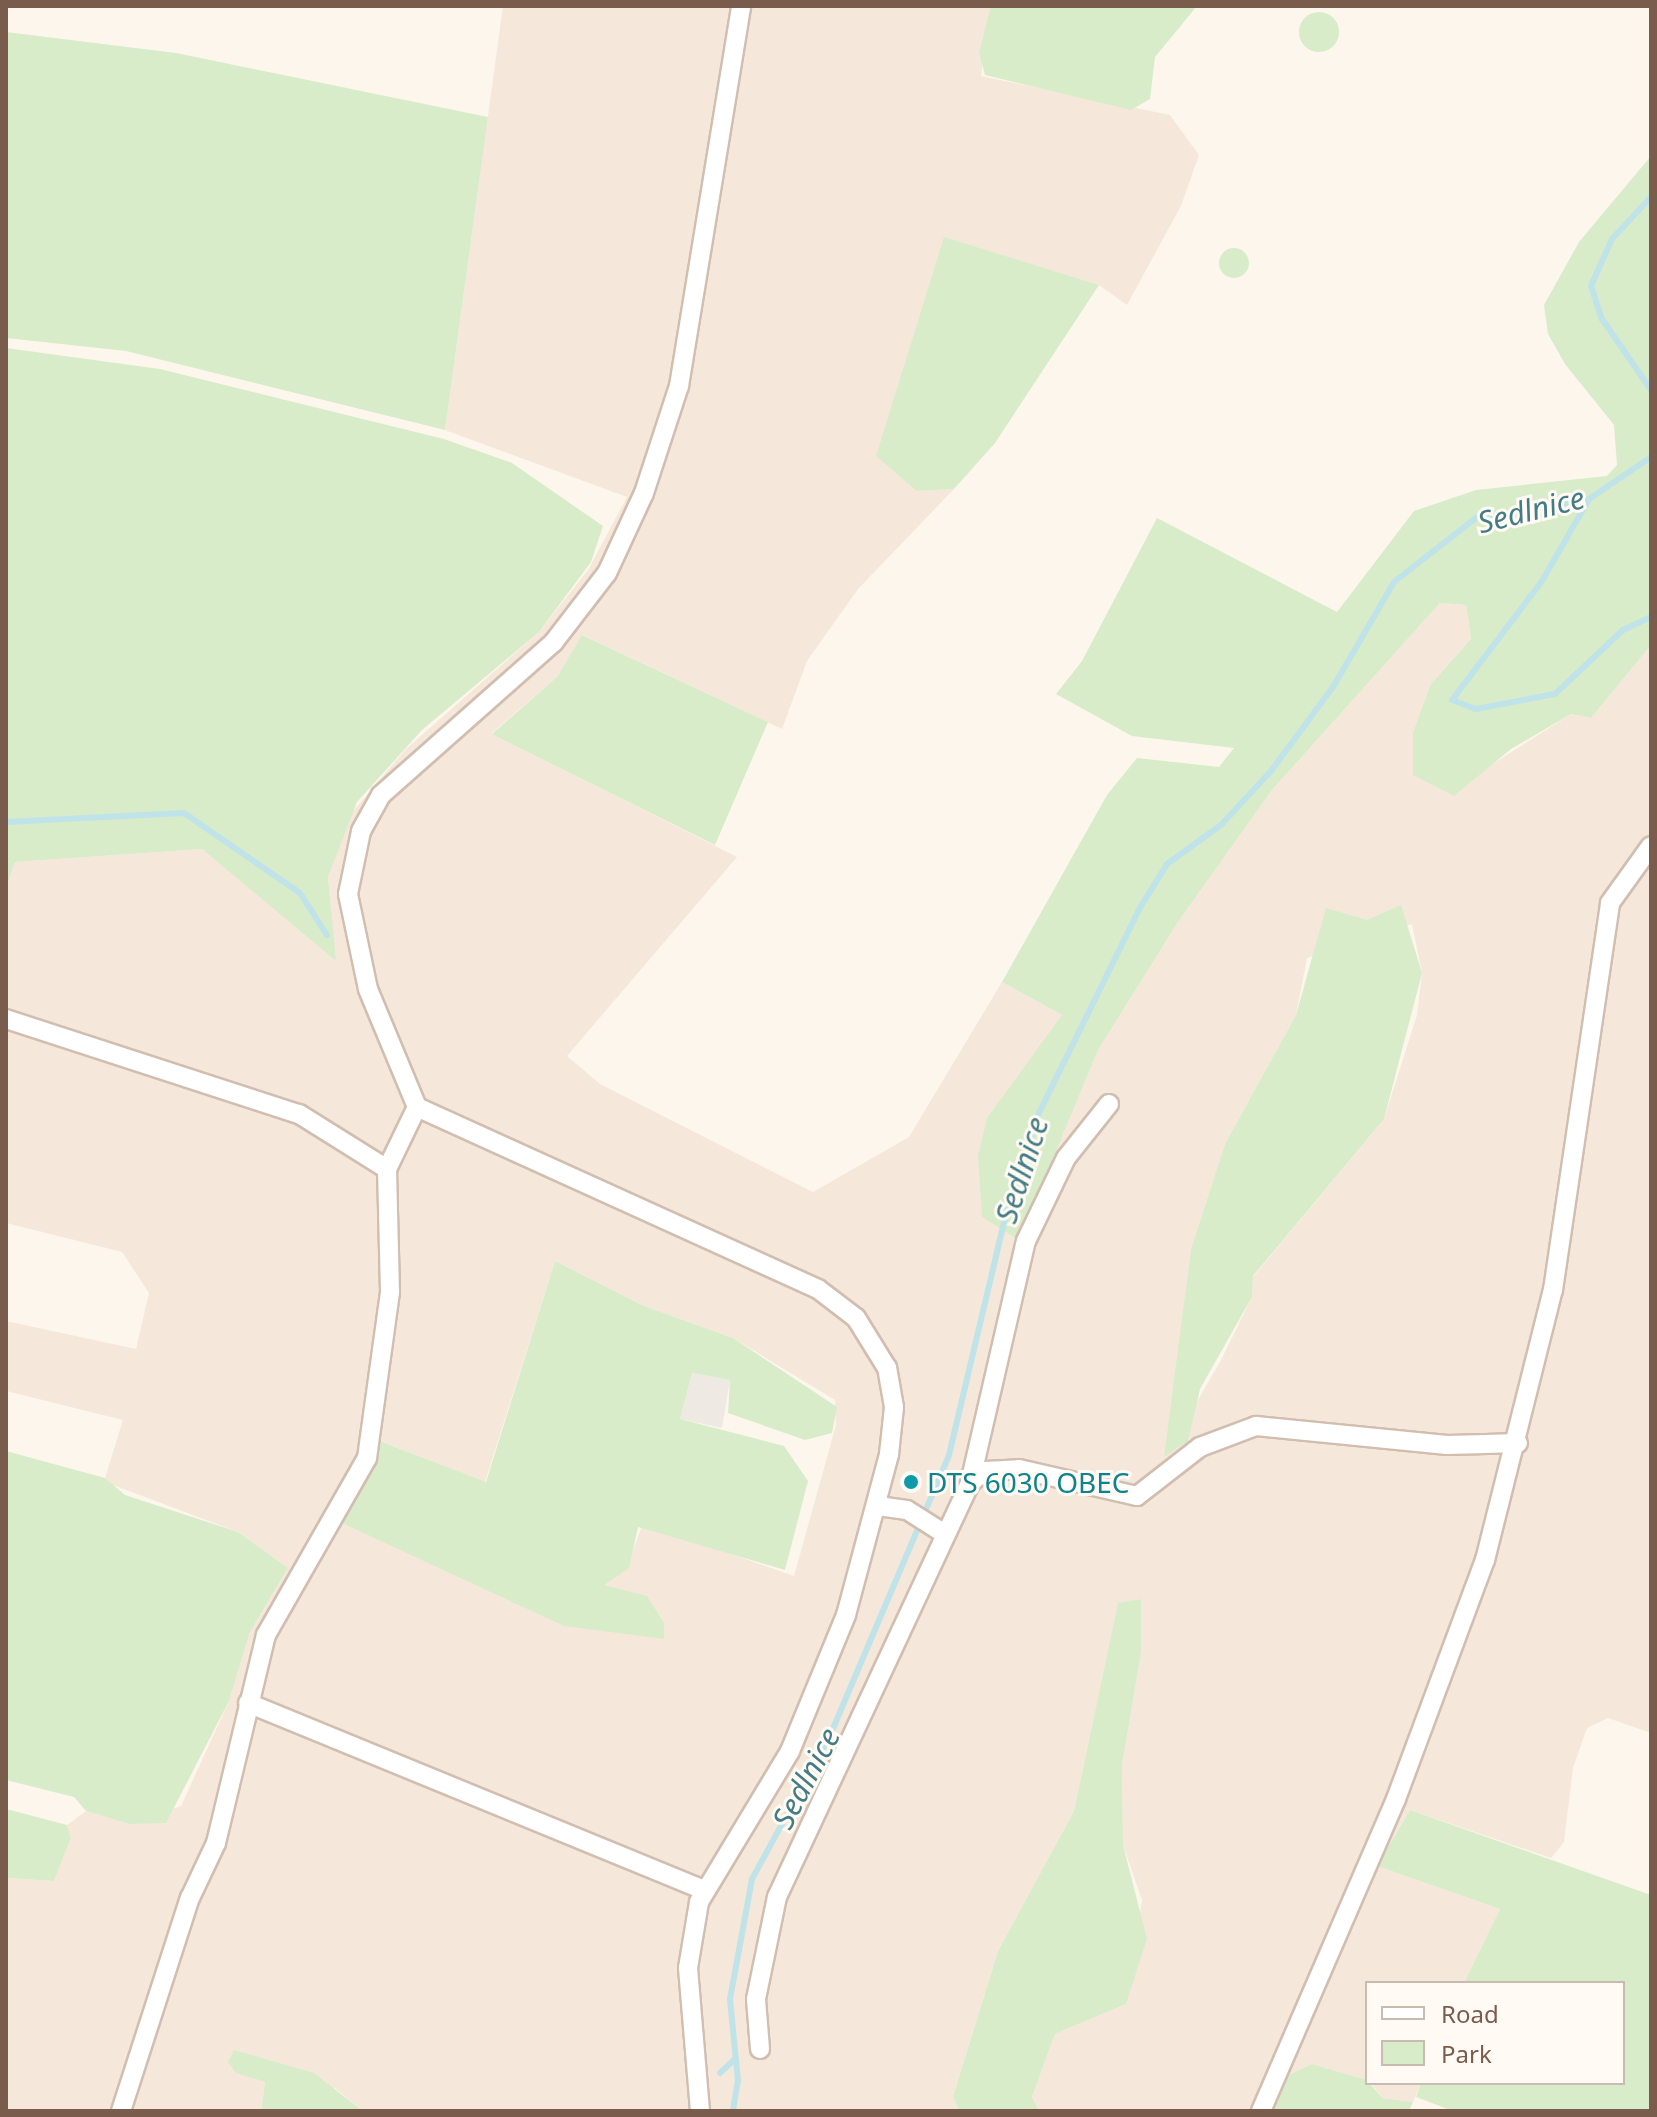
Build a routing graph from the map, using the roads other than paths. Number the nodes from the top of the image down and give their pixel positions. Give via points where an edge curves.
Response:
1 (741, 6) edge
2 (1651, 846) edge
3 (6, 1019) edge
4 (1109, 1104) dead end
5 (417, 1107) junction
6 (387, 1169) junction
7 (1518, 1443) junction
8 (970, 1483) junction
9 (878, 1506) junction
10 (940, 1530) junction
11 (248, 1703) junction
12 (703, 1890) junction
13 (760, 2049) dead end
14 (121, 2111) edge
15 (700, 2111) edge
16 (1261, 2111) edge

1 - 5 street via 679,386 620,546 553,643 381,795 354,854 350,919 399,1079
2 - 7 street via 1610,903 1572,1189
3 - 6 street via 299,1114
4 - 8 street via 1066,1158 1026,1241
5 - 6 street
5 - 9 street via 844,1306 879,1352 892,1389
6 - 11 street via 390,1292 372,1440 360,1475 277,1611
7 - 8 street via 1447,1445 1256,1426 1200,1447 1137,1496 1019,1469 985,1471
7 - 16 street via 1485,1560 1396,1799
8 - 10 street
9 - 10 street via 907,1510
9 - 12 street via 846,1615 790,1751
10 - 13 street via 777,1897 756,1999
11 - 12 street
11 - 14 street via 216,1843 190,1898
12 - 15 street via 688,1968

